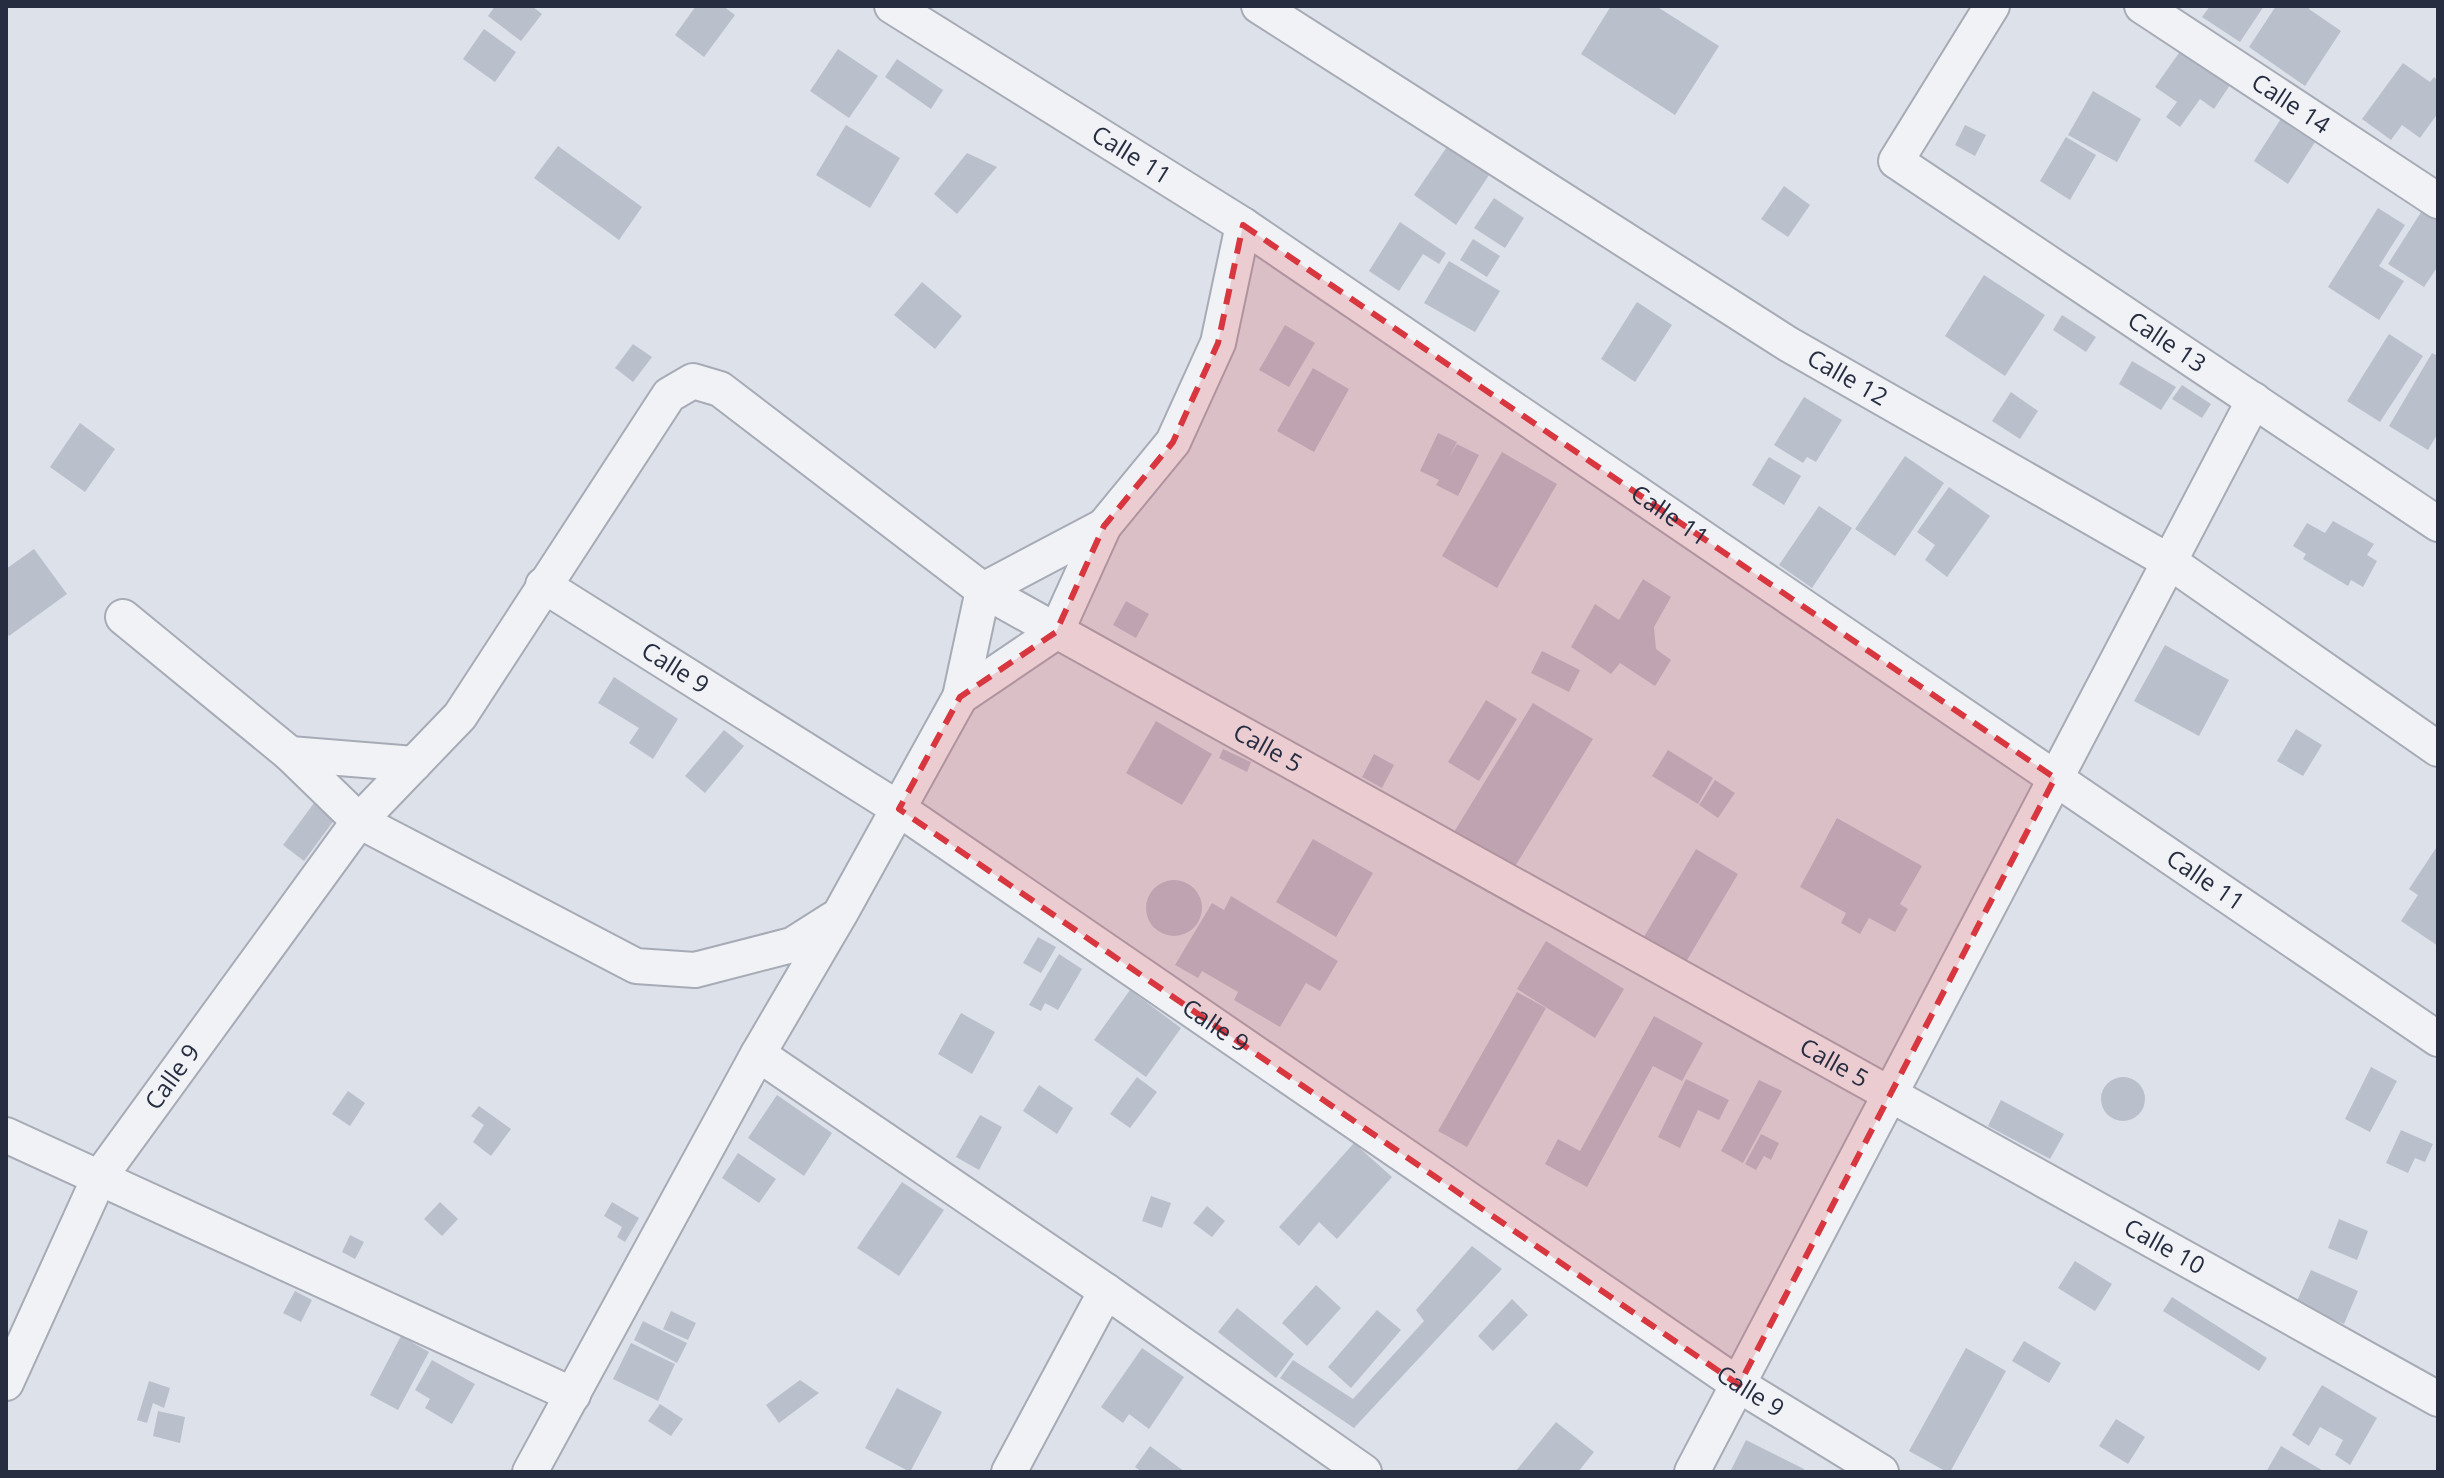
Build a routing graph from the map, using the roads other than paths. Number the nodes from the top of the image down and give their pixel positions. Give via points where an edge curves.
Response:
1 (892, 6) edge
2 (1259, 6) edge
3 (1992, 6) edge
4 (2142, 6) edge
5 (2434, 189) edge
6 (1243, 225) junction
7 (669, 395) joint
8 (2254, 400) junction
9 (2438, 524) edge
10 (1104, 526) junction
11 (2170, 562) junction
12 (543, 585) junction
13 (983, 590) junction
14 (123, 617) dead end
15 (1056, 632) junction
16 (960, 697) junction
17 (2438, 749) edge
18 (290, 754) junction
19 (414, 764) junction
20 (2055, 778) junction
21 (899, 809) junction
22 (359, 821) junction
23 (840, 914) junction
24 (2438, 1039) edge
25 (758, 1054) junction
26 (1891, 1094) junction
27 (6, 1135) edge
28 (99, 1178) junction
29 (1106, 1291) junction
30 (6, 1383) edge
31 (1739, 1385) junction
32 (573, 1395) junction
33 (2438, 1399) edge
34 (530, 1472) edge
35 (1009, 1472) edge
36 (1364, 1472) edge
37 (1692, 1472) edge
38 (1881, 1472) edge

1 - 6 street, Calle 11
2 - 11 street, Calle 12 via 1788,344
3 - 8 street, Calle 13 via 1896,161
4 - 5 street, Calle 14
6 - 10 street via 1218,343 1173,442
6 - 20 street, Calle 11
7 - 12 street, Calle 9
7 - 13 street, Calle 5 via 693,381 720,389
8 - 9 street, Calle 13
8 - 11 street
10 - 13 street
10 - 15 street
11 - 17 street, Calle 12
11 - 20 street
12 - 19 street, Calle 9 via 460,716
12 - 21 street, Calle 9
13 - 15 street, Calle 5
13 - 16 street
14 - 18 street
15 - 16 street
15 - 26 street, Calle 5
16 - 21 street
18 - 19 street
18 - 22 street
19 - 22 street, Calle 9
20 - 24 street, Calle 11
20 - 26 street
21 - 23 street
21 - 31 street, Calle 9
22 - 23 street via 636,966 695,970 792,945
22 - 28 street, Calle 9
23 - 25 street
25 - 29 street
25 - 32 street
26 - 31 street
26 - 33 street, Calle 10
27 - 28 street
28 - 30 street, Calle 9
28 - 32 street
29 - 35 street
29 - 36 street
31 - 37 street
31 - 38 street, Calle 9
32 - 34 street

